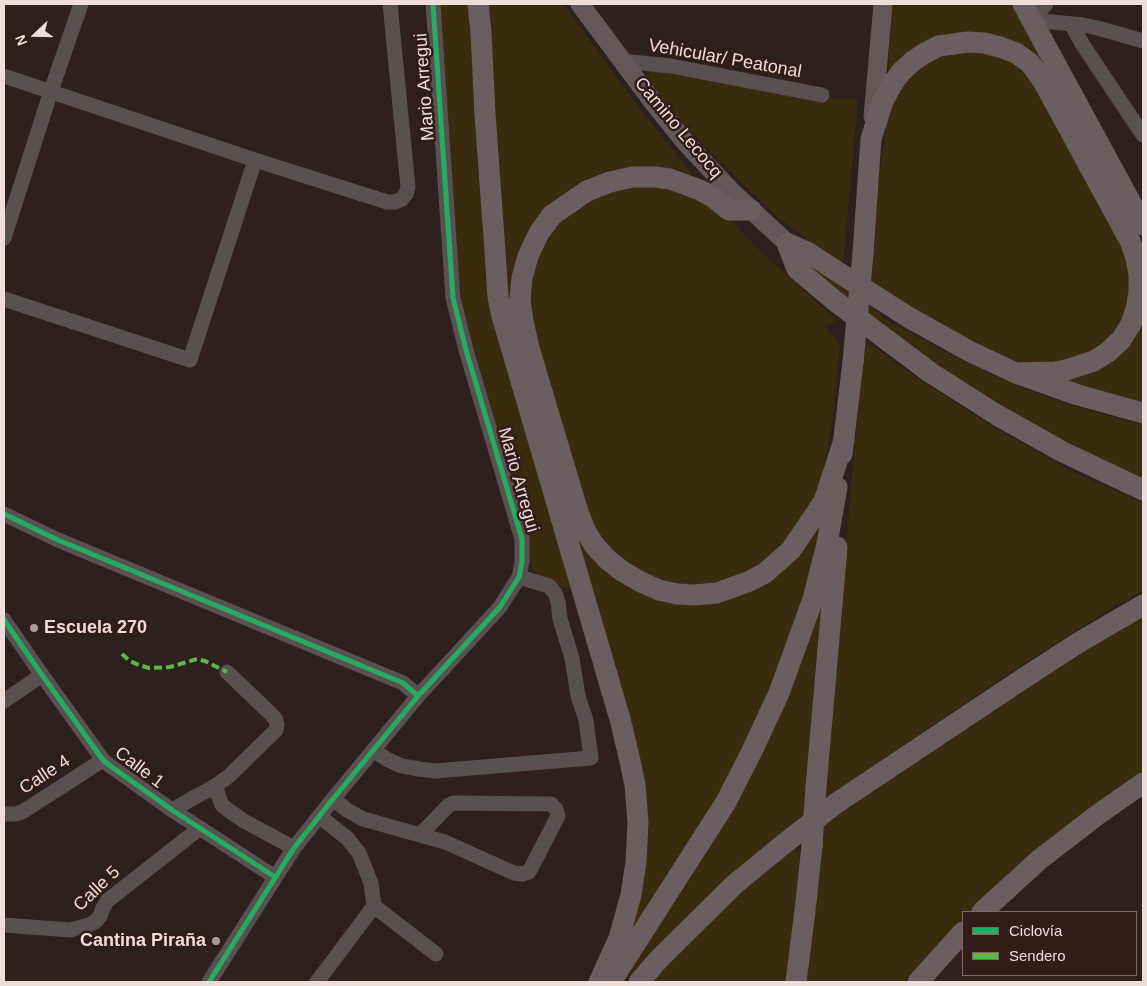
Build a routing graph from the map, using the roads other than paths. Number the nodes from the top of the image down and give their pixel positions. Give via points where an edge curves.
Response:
1 (81, 4) edge
2 (390, 4) edge
3 (433, 4) edge
4 (478, 4) edge
5 (580, 4) edge
6 (883, 4) edge
7 (1046, 4) edge
8 (1027, 12) edge
9 (1070, 24) junction
10 (1143, 41) edge
11 (622, 61) junction
12 (4, 76) edge
13 (51, 91) junction
14 (822, 95) dead end
15 (1143, 136) edge
16 (871, 138) junction
17 (255, 160) junction
18 (751, 210) junction
19 (1143, 225) edge
20 (4, 238) edge
21 (787, 243) junction
22 (4, 299) edge
23 (1016, 373) junction
24 (1143, 414) edge
25 (844, 440) junction
26 (1143, 490) edge
27 (4, 514) edge
28 (519, 577) junction
29 (1143, 605) edge
30 (4, 620) edge
31 (227, 672) dead end
32 (42, 675) junction
33 (418, 696) junction
34 (4, 701) edge
35 (373, 750) junction
36 (103, 760) junction
37 (1143, 783) edge
38 (215, 786) junction
39 (333, 799) junction
40 (172, 810) junction
41 (4, 814) edge
42 (319, 816) junction
43 (200, 828) junction
44 (420, 835) junction
45 (294, 848) junction
46 (276, 877) junction
47 (374, 906) junction
48 (983, 911) edge
49 (4, 925) edge
50 (962, 933) edge
51 (436, 954) dead end
52 (209, 982) edge
53 (317, 982) edge
54 (599, 982) edge
55 (611, 982) edge
56 (639, 982) edge
57 (796, 982) edge
58 (918, 982) edge

1 - 13 street
2 - 17 street via 408,187 402,199 387,202
3 - 28 street, Mario Arregui via 453,298 522,539
4 - 54 highway via 500,307 620,719 635,785 638,822 631,895 619,938
5 - 11 main road, Camino Lecocq
6 - 16 main road
7 - 8 street
8 - 9 street
8 - 19 highway
9 - 10 street
9 - 15 street
11 - 14 street, Vehicular/ Peatonal via 671,66
11 - 18 main road, Camino Lecocq via 686,143
12 - 13 street
13 - 17 street
13 - 20 street
16 - 23 highway via 883,101 901,72 939,46 968,42 1000,47 1030,63 1043,81 1130,241 1139,274 1139,290 1131,324 1108,352 1094,361 1066,370
16 - 25 highway, bridge
17 - 22 street via 190,360
18 - 21 main road, Camino Lecocq
18 - 25 highway via 729,210 700,190 670,179 633,177 587,191 552,215 539,233 522,278 520,300 523,321 585,530 594,545 634,579 676,594 717,593 765,573 791,550 824,501
21 - 23 highway via 807,252 908,318
21 - 26 highway via 798,269 931,372 1046,442
23 - 24 highway
25 - 55 highway via 827,544 813,599 779,693 726,802
25 - 57 highway, bridge via 844,478 812,846
27 - 33 street via 58,540 403,683
28 - 33 street, Mario Arregui via 500,608
28 - 35 street via 549,586 558,602 586,720 591,758 435,770 402,766
29 - 56 highway via 1034,671 835,804 736,884
30 - 32 street, Calle 1
31 - 38 street via 272,714 277,725 276,730
32 - 34 street
32 - 36 street, Calle 1
33 - 35 street, Mario Arregui
35 - 39 street, Mario Arregui
36 - 40 street, Calle 1
36 - 41 street, Calle 4 via 22,812
37 - 48 highway via 1039,860
38 - 40 street
38 - 45 street via 228,810
39 - 42 street, Mario Arregui
39 - 44 street via 363,819
40 - 43 street, Calle 1
42 - 45 street, Mario Arregui
42 - 47 street via 347,838 359,853
43 - 46 street, Calle 1
43 - 49 street, Calle 5 via 106,901 100,916 88,925 70,930
44 - 44 street via 522,874 529,872 558,816 551,804 459,802 449,805
45 - 46 street, Mario Arregui
46 - 52 street, Mario Arregui
47 - 51 street
47 - 53 street
50 - 58 highway

